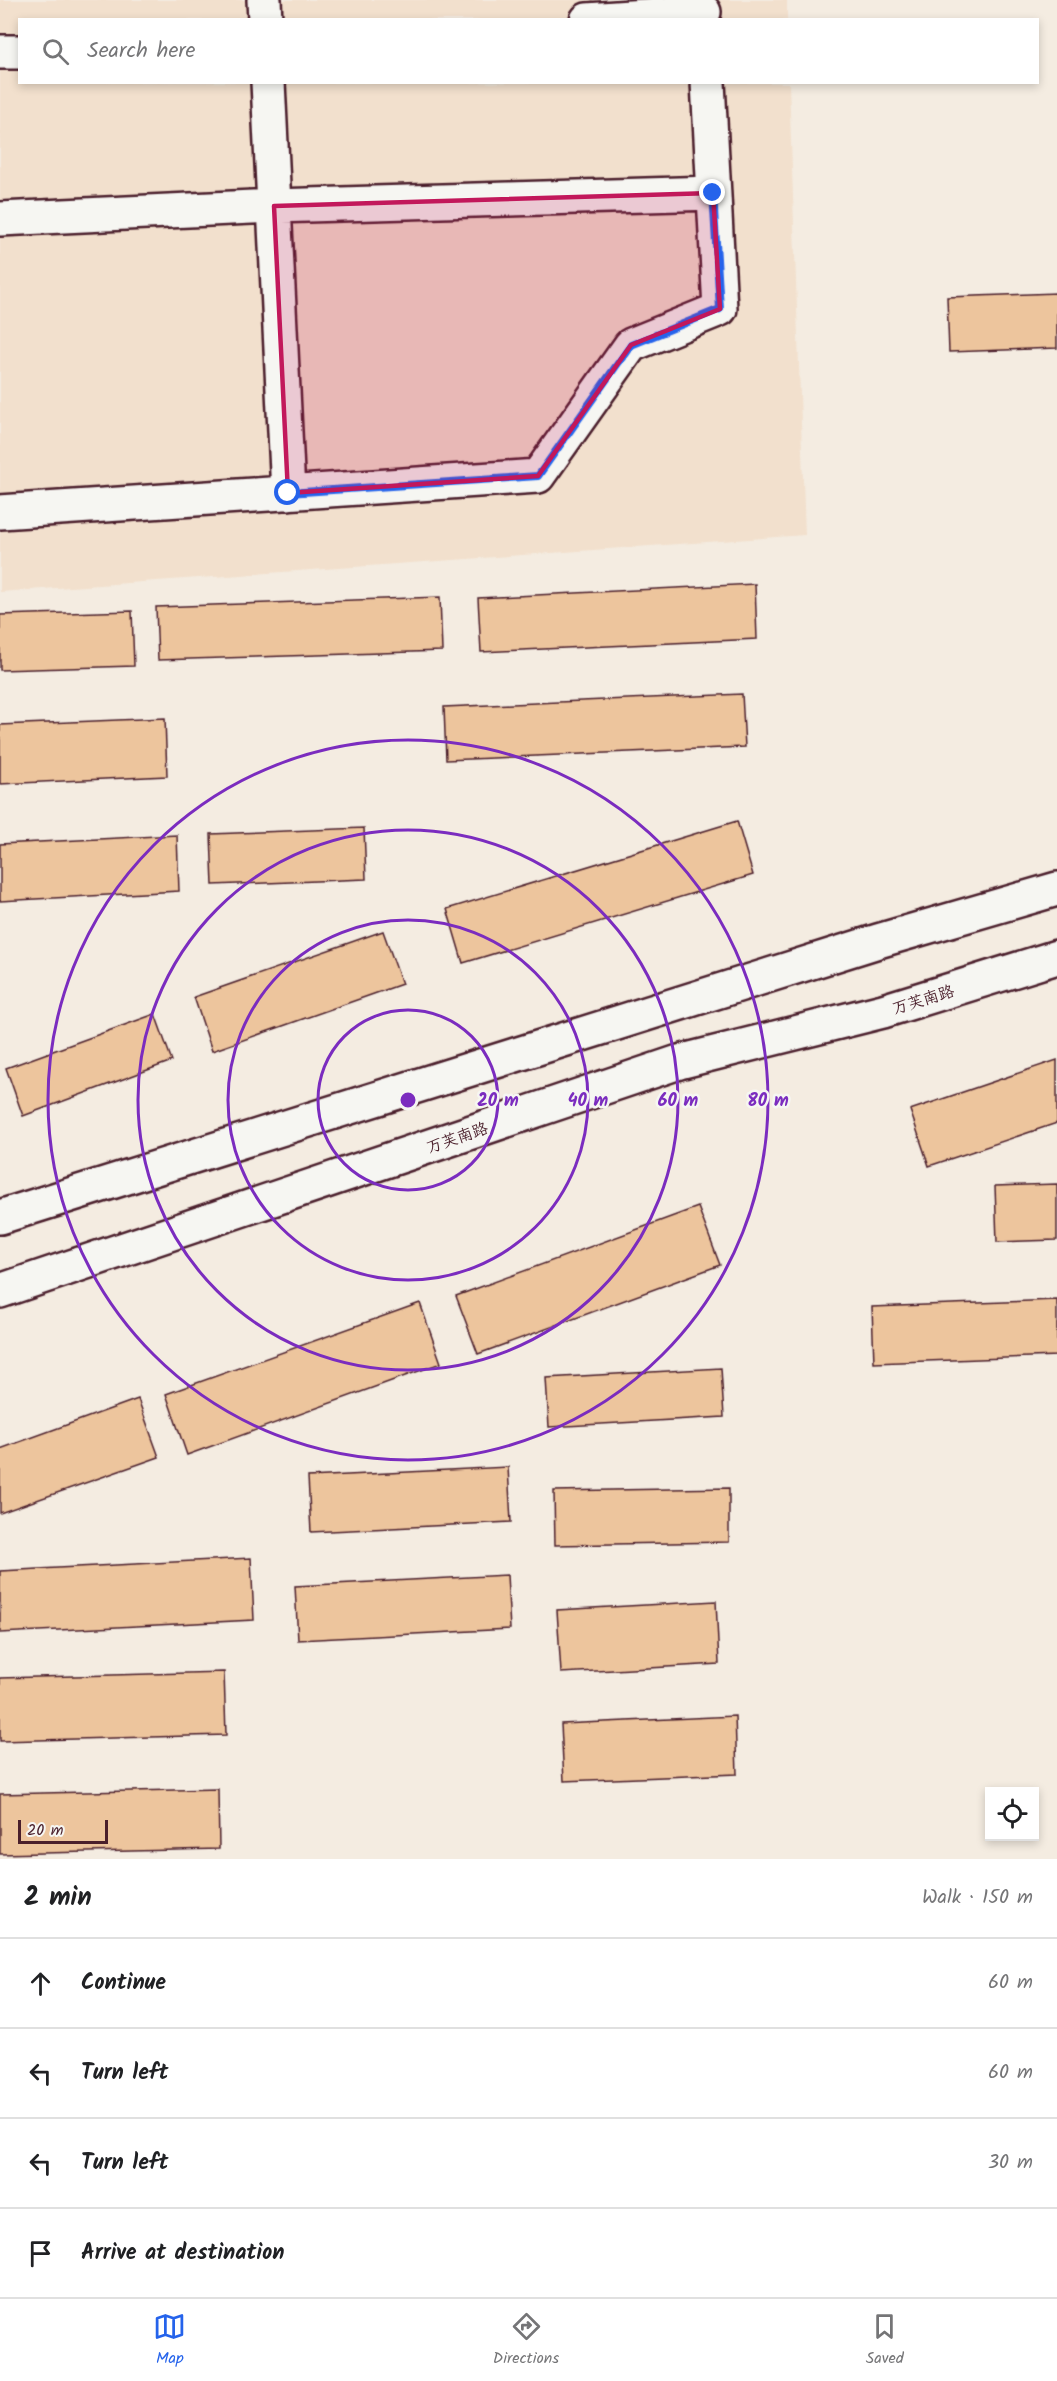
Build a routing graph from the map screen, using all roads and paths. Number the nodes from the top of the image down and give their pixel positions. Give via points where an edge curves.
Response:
1 (264, 0) edge
2 (704, 10) edge
3 (265, 18) edge
4 (610, 18) edge
5 (0, 52) edge
6 (18, 52) edge
7 (268, 84) edge
8 (708, 84) edge
9 (713, 193) junction
10 (274, 206) junction
11 (0, 219) edge
12 (288, 493) junction
13 (0, 512) edge
14 (1057, 889) edge
15 (1057, 957) edge
16 (0, 1217) edge
17 (0, 1290) edge

1 - 3 street
2 - 4 street
5 - 6 street
7 - 10 street
8 - 9 street
9 - 10 street
9 - 12 street via 720,309 631,345 538,476
10 - 11 street
10 - 12 street
12 - 13 street
14 - 16 street
15 - 17 street, 万芙南路 via 883,1011 679,1062

